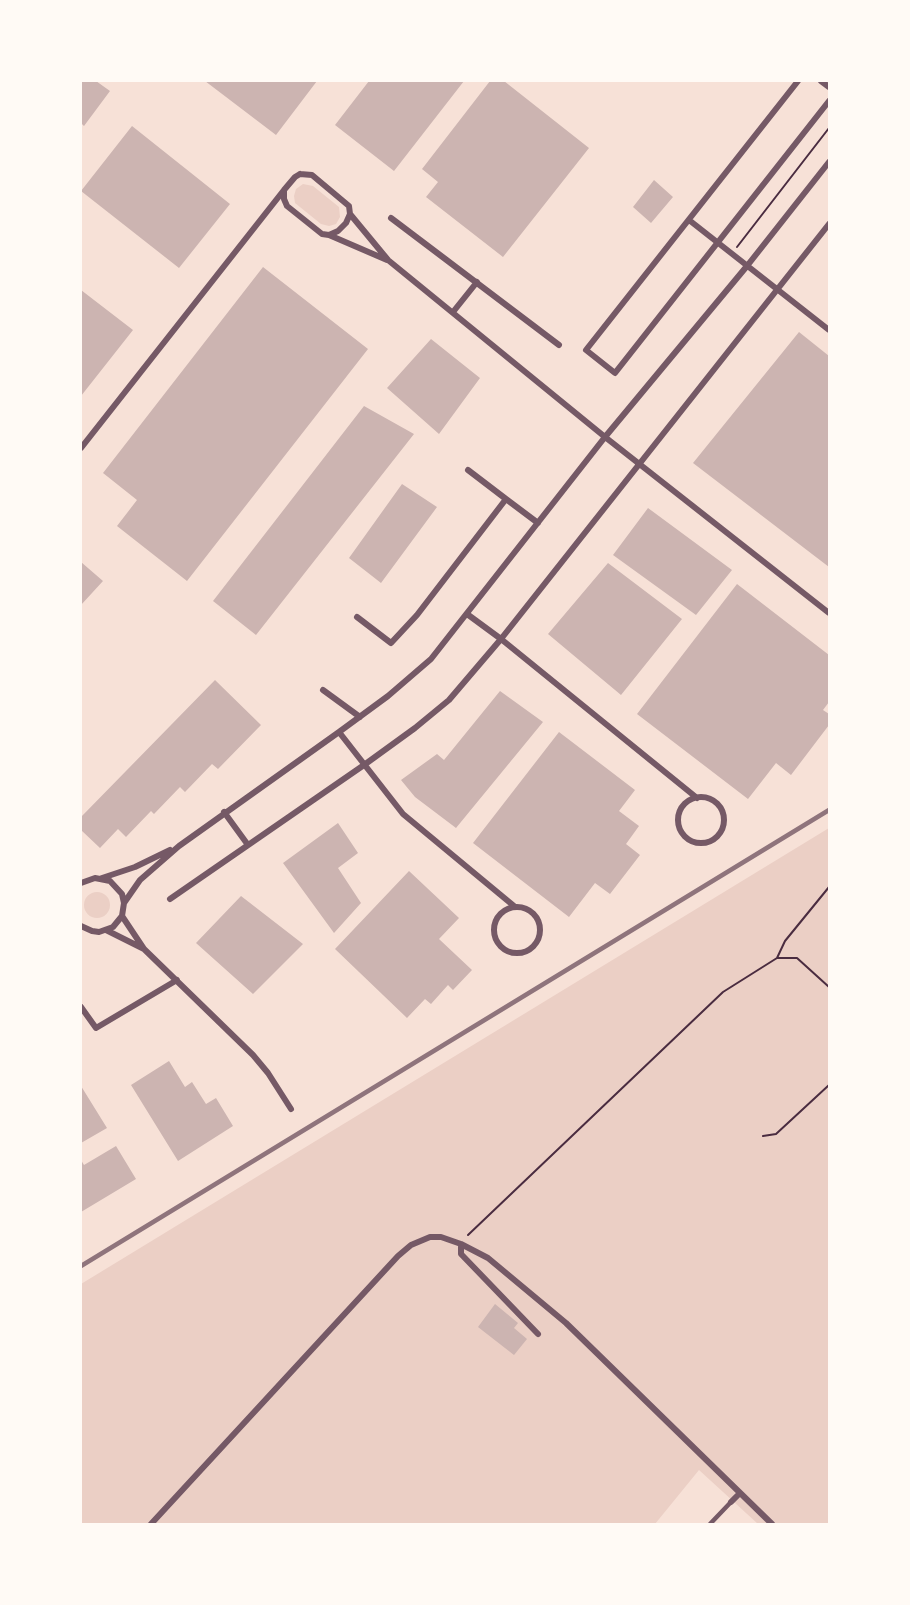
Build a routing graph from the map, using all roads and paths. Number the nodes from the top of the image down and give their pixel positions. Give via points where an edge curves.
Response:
1 (798, 81) edge
2 (821, 81) edge
3 (829, 87) edge
4 (829, 101) edge
5 (829, 128) edge
6 (829, 162) edge
7 (285, 190) junction
8 (287, 206) junction
9 (350, 214) junction
10 (266, 215) junction
11 (392, 218) dead end
12 (688, 220) junction
13 (829, 224) edge
14 (329, 235) junction
15 (718, 243) junction
16 (731, 253) junction
17 (388, 260) junction
18 (747, 266) junction
19 (477, 282) junction
20 (778, 289) junction
21 (453, 312) junction
22 (829, 330) edge
23 (558, 345) dead end
24 (605, 437) junction
25 (81, 448) edge
26 (639, 464) junction
27 (468, 470) dead end
28 (506, 498) junction
29 (538, 523) junction
30 (829, 613) edge
31 (467, 614) junction
32 (357, 617) dead end
33 (501, 639) junction
34 (323, 690) dead end
35 (360, 717) junction
36 (339, 732) junction
37 (364, 765) junction
38 (697, 798) junction
39 (224, 812) junction
40 (248, 845) junction
41 (179, 846) junction
42 (81, 875) edge
43 (102, 878) junction
44 (88, 879) junction
45 (81, 883) edge
46 (829, 887) edge
47 (170, 899) dead end
48 (124, 903) junction
49 (514, 906) junction
50 (122, 916) junction
51 (82, 929) edge
52 (106, 930) junction
53 (144, 949) junction
54 (777, 958) junction
55 (177, 980) junction
56 (829, 987) edge
57 (81, 1007) edge
58 (829, 1085) edge
59 (291, 1109) dead end
60 (764, 1136) dead end
61 (461, 1244) junction
62 (537, 1334) dead end
63 (740, 1493) junction
64 (731, 1502) joint
65 (151, 1524) edge
66 (710, 1524) edge
67 (772, 1524) edge

1 - 12 street
2 - 3 street
4 - 15 street
5 - 16 path
6 - 18 street
7 - 8 street
7 - 9 street via 295,177 312,175 344,200
7 - 10 street
8 - 10 street
8 - 14 street via 322,234
9 - 14 street via 338,231
9 - 17 street
10 - 25 street
11 - 19 street
12 - 15 street
12 - 15 street via 586,350 615,373
13 - 20 street
14 - 17 street
15 - 16 street
16 - 18 street
17 - 21 street
18 - 20 street
18 - 24 street
19 - 21 street
19 - 23 street
20 - 22 street
20 - 26 street
21 - 24 street
24 - 26 street
24 - 29 street
26 - 30 street
26 - 33 street
27 - 28 street
28 - 29 street
28 - 32 street via 391,643
29 - 31 street
31 - 33 street
31 - 35 street via 431,660
33 - 37 street via 449,700
33 - 38 street
34 - 35 street
35 - 36 street
36 - 37 street
36 - 39 street
37 - 40 street
37 - 49 street via 403,814
38 - 38 street via 715,802 724,818 718,836 704,843 684,834 679,820 684,806
39 - 40 street
39 - 41 street
40 - 47 street
41 - 43 street
41 - 48 street via 140,880
42 - 44 street
43 - 44 street
43 - 48 street via 117,887
44 - 45 street
46 - 54 path via 785,941
48 - 50 street
49 - 49 street via 534,913 541,927 533,947 519,953 498,943 494,928 500,914
50 - 52 street
50 - 53 street
51 - 52 street
52 - 53 street
53 - 55 street
54 - 56 path via 797,958
54 - 61 path via 723,992
55 - 57 street via 96,1028
55 - 59 street via 253,1054
58 - 60 path via 776,1134
61 - 62 street via 461,1254
61 - 63 street via 488,1258 566,1323
61 - 65 street via 430,1237 398,1256
63 - 64 street
63 - 67 street
64 - 66 lane

